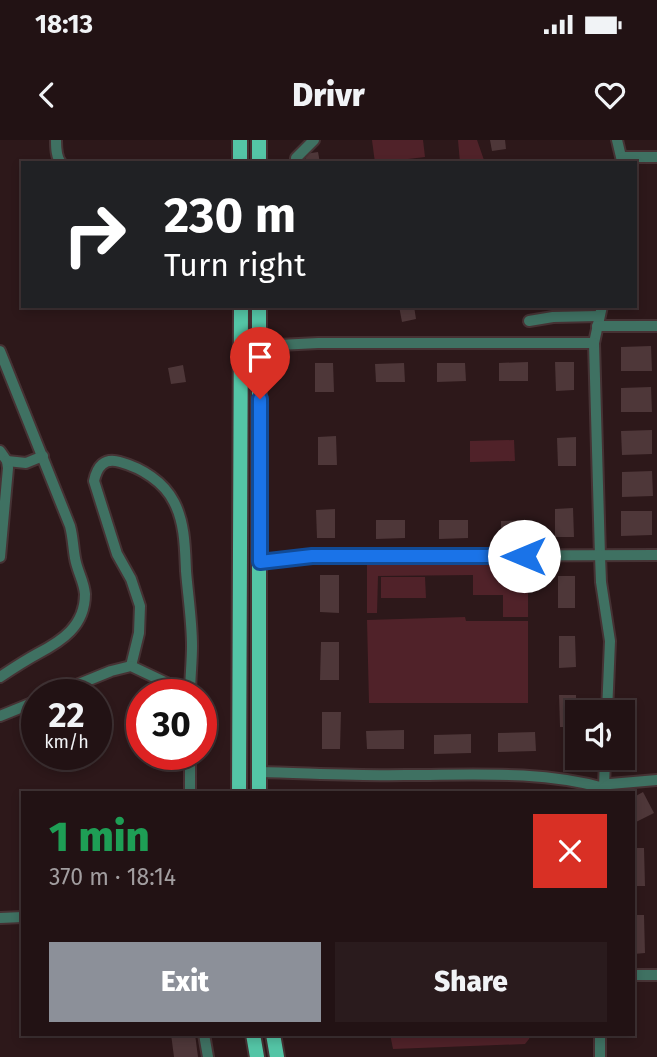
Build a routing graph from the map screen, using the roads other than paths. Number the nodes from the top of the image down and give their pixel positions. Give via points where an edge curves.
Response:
1 (56, 140) edge
2 (240, 140) edge
3 (259, 140) edge
4 (314, 140) edge
5 (617, 140) edge
6 (657, 157) edge
7 (622, 160) edge
8 (60, 161) edge
9 (240, 161) edge
10 (259, 161) edge
11 (296, 161) edge
12 (242, 308) edge
13 (259, 308) edge
14 (599, 316) edge
15 (529, 321) dead end
16 (657, 326) edge
17 (594, 343) junction
18 (260, 346) junction
19 (0, 351) edge
20 (0, 451) edge
21 (43, 456) junction
22 (8, 461) junction
23 (657, 555) edge
24 (600, 556) junction
25 (0, 557) edge
26 (260, 562) junction
27 (131, 666) junction
28 (0, 677) edge
29 (91, 679) edge
30 (158, 679) edge
31 (191, 679) edge
32 (608, 700) edge
33 (21, 707) edge
34 (0, 716) edge
35 (190, 770) edge
36 (604, 770) edge
37 (259, 772) junction
38 (657, 779) edge
39 (603, 790) edge
40 (190, 791) edge
41 (239, 791) edge
42 (259, 791) edge
43 (21, 917) edge
44 (0, 918) edge
45 (635, 975) edge
46 (657, 975) edge
47 (204, 1036) edge
48 (253, 1036) edge
49 (273, 1036) edge
50 (600, 1036) edge
51 (208, 1057) edge
52 (257, 1057) edge
53 (277, 1057) edge
54 (600, 1057) edge

1 - 8 street
2 - 9 main road
3 - 10 main road
4 - 11 street
5 - 7 street
6 - 7 street
12 - 41 main road
13 - 18 main road
14 - 15 street
14 - 16 street
14 - 17 street
17 - 18 street
17 - 24 street
18 - 26 main road
19 - 21 street
20 - 22 street
21 - 22 street via 26,463
21 - 28 street via 72,532 84,588 83,607 71,632
22 - 25 street
23 - 24 street
24 - 26 street via 312,556
24 - 32 street via 610,641
26 - 37 main road
27 - 29 street
27 - 30 street
27 - 31 street via 140,606 117,554 94,481 97,469 117,460 145,471 173,500 180,516 192,645
33 - 34 street
35 - 40 street
36 - 39 street
37 - 39 street via 501,775 577,780
37 - 42 main road
38 - 39 street via 610,784
43 - 44 street
45 - 46 street
47 - 51 street
48 - 52 main road
49 - 53 main road
50 - 54 street

